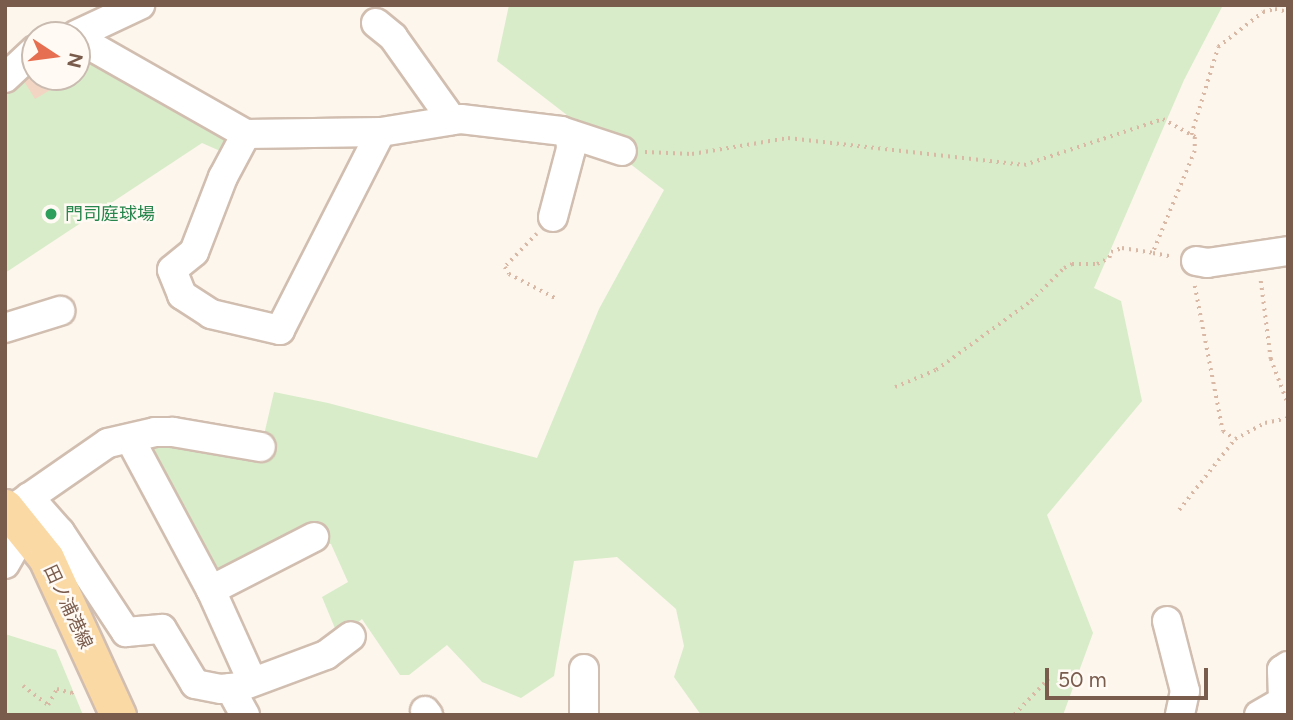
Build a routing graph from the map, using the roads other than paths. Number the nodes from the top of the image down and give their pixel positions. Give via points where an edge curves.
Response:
1 (140, 5) edge
2 (376, 23) dead end
3 (91, 30) edge
4 (91, 46) edge
5 (21, 63) edge
6 (5, 78) edge
7 (452, 120) junction
8 (381, 132) junction
9 (246, 134) junction
10 (570, 135) junction
11 (622, 151) road end
12 (553, 217) road end
13 (1288, 251) edge
14 (1194, 261) road end
15 (60, 311) dead end
16 (5, 328) edge
17 (130, 439) junction
18 (261, 447) dead end
19 (18, 513) edge
20 (314, 537) dead end
21 (5, 564) edge
22 (211, 590) junction
23 (1167, 621) dead end
24 (351, 636) dead end
25 (1288, 666) edge
26 (584, 670) dead end
27 (241, 685) junction
28 (1285, 698) edge
29 (118, 715) edge
30 (245, 715) edge
31 (583, 715) edge
32 (1180, 715) edge
33 (1259, 715) edge

1 - 3 street
2 - 7 street via 393,37
4 - 9 street
5 - 6 street
7 - 8 street
7 - 10 street
8 - 9 street
8 - 9 street via 281,330 211,314 182,295 172,270 194,252 223,177
10 - 11 street
10 - 12 street via 571,149
13 - 14 street
15 - 16 street
17 - 18 street via 173,432
17 - 19 street via 108,443
17 - 22 street
19 - 21 street via 16,545
19 - 27 street via 60,532 126,632 162,629 195,684
19 - 29 main road, 田ノ浦港線 via 46,558
20 - 22 street
22 - 27 street
23 - 32 street via 1185,691
24 - 27 street via 326,655
25 - 28 street via 1282,670
26 - 31 street
27 - 30 street
28 - 33 street

